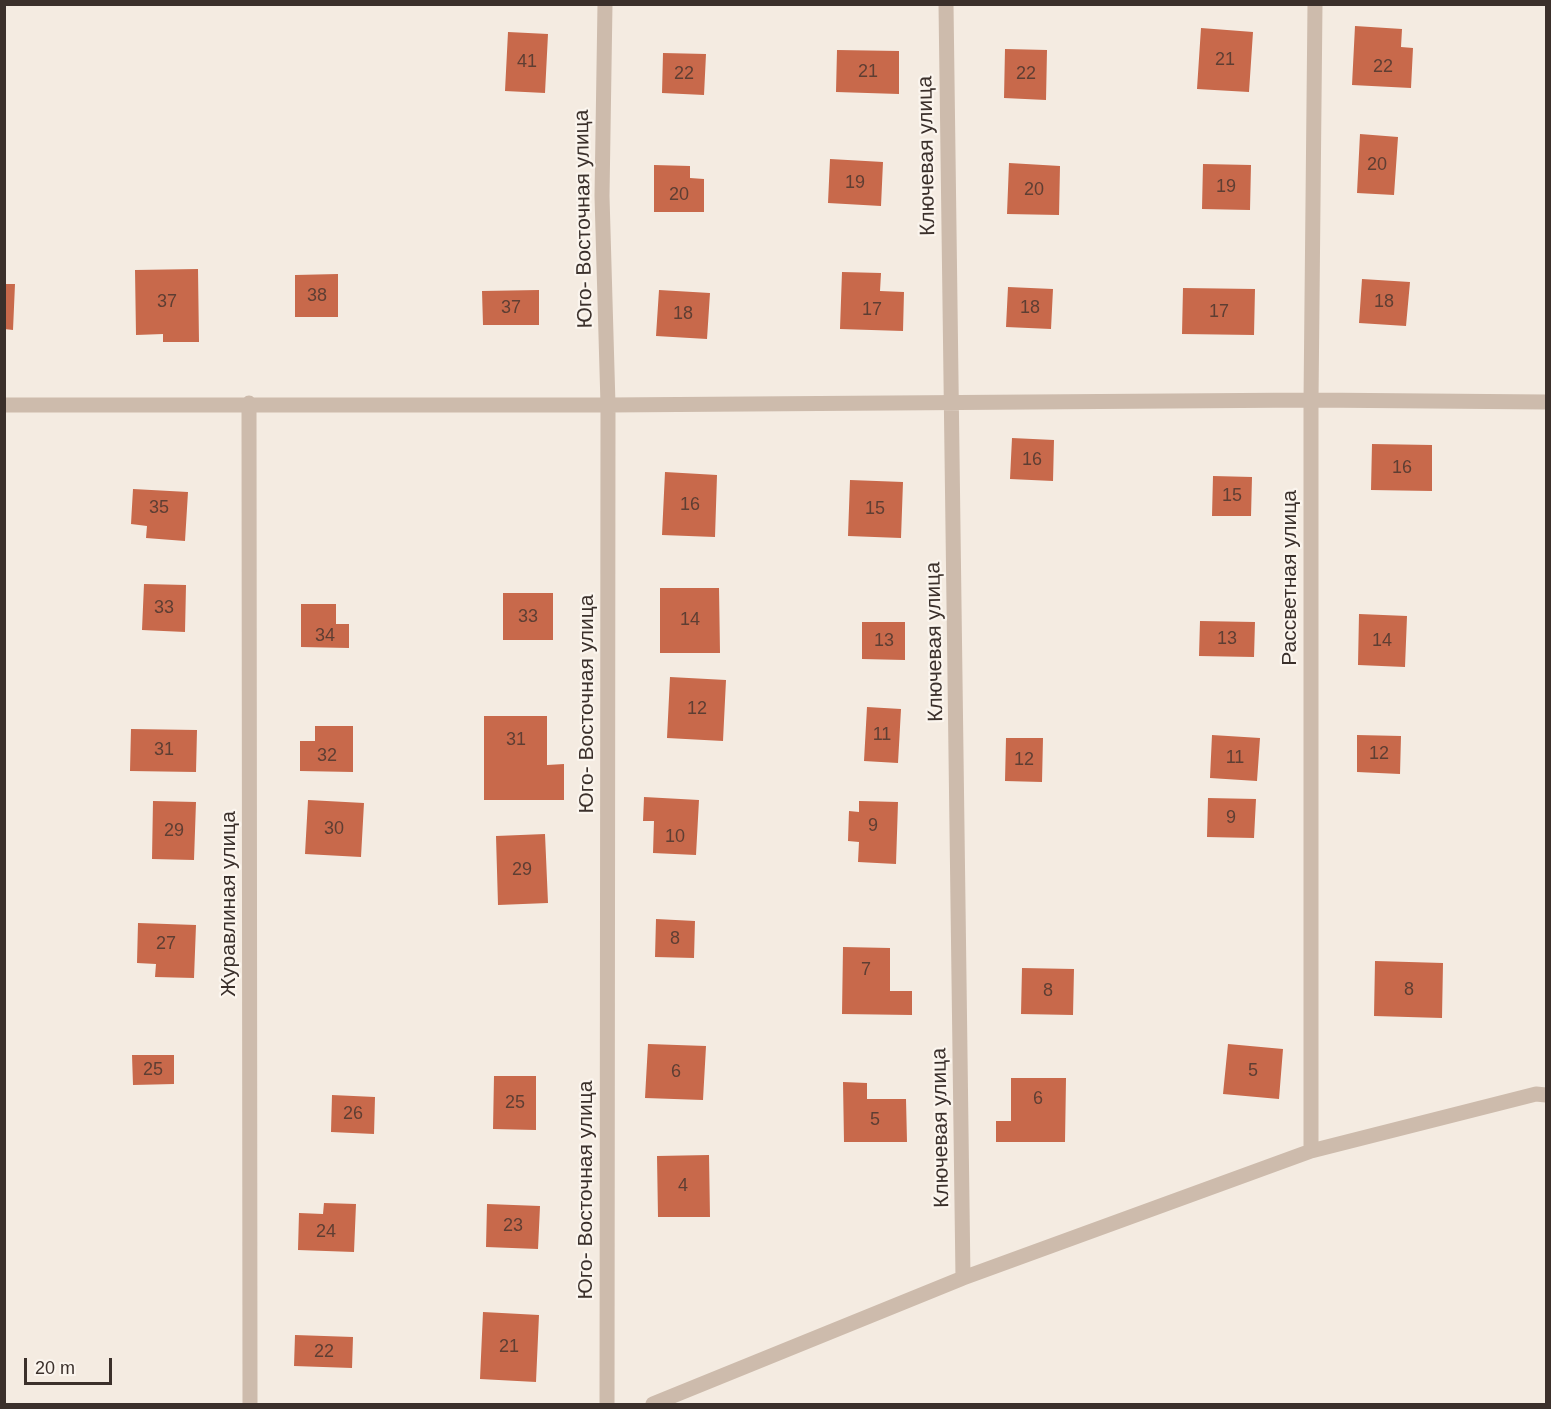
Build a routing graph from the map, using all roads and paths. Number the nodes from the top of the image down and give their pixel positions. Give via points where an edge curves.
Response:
1 (605, 4) edge
2 (946, 4) edge
3 (1315, 4) edge
4 (1311, 400) junction
5 (953, 401) junction
6 (1546, 402) edge
7 (249, 403) junction
8 (4, 405) edge
9 (608, 405) junction
10 (1546, 1095) edge
11 (1311, 1151) junction
12 (963, 1278) junction
13 (250, 1404) edge
14 (607, 1404) edge
15 (653, 1404) edge

1 - 9 street, Юго- Восточная улица via 602,196
2 - 5 street, Ключевая улица
3 - 4 street, Рассветная улица
4 - 5 street
4 - 6 street
4 - 11 street, Рассветная улица
5 - 9 street
5 - 12 street, Ключевая улица
7 - 8 street
7 - 9 street
7 - 13 street, Журавлиная улица
9 - 14 street, Юго- Восточная улица
10 - 11 street via 1536,1094
11 - 12 street
12 - 15 street

